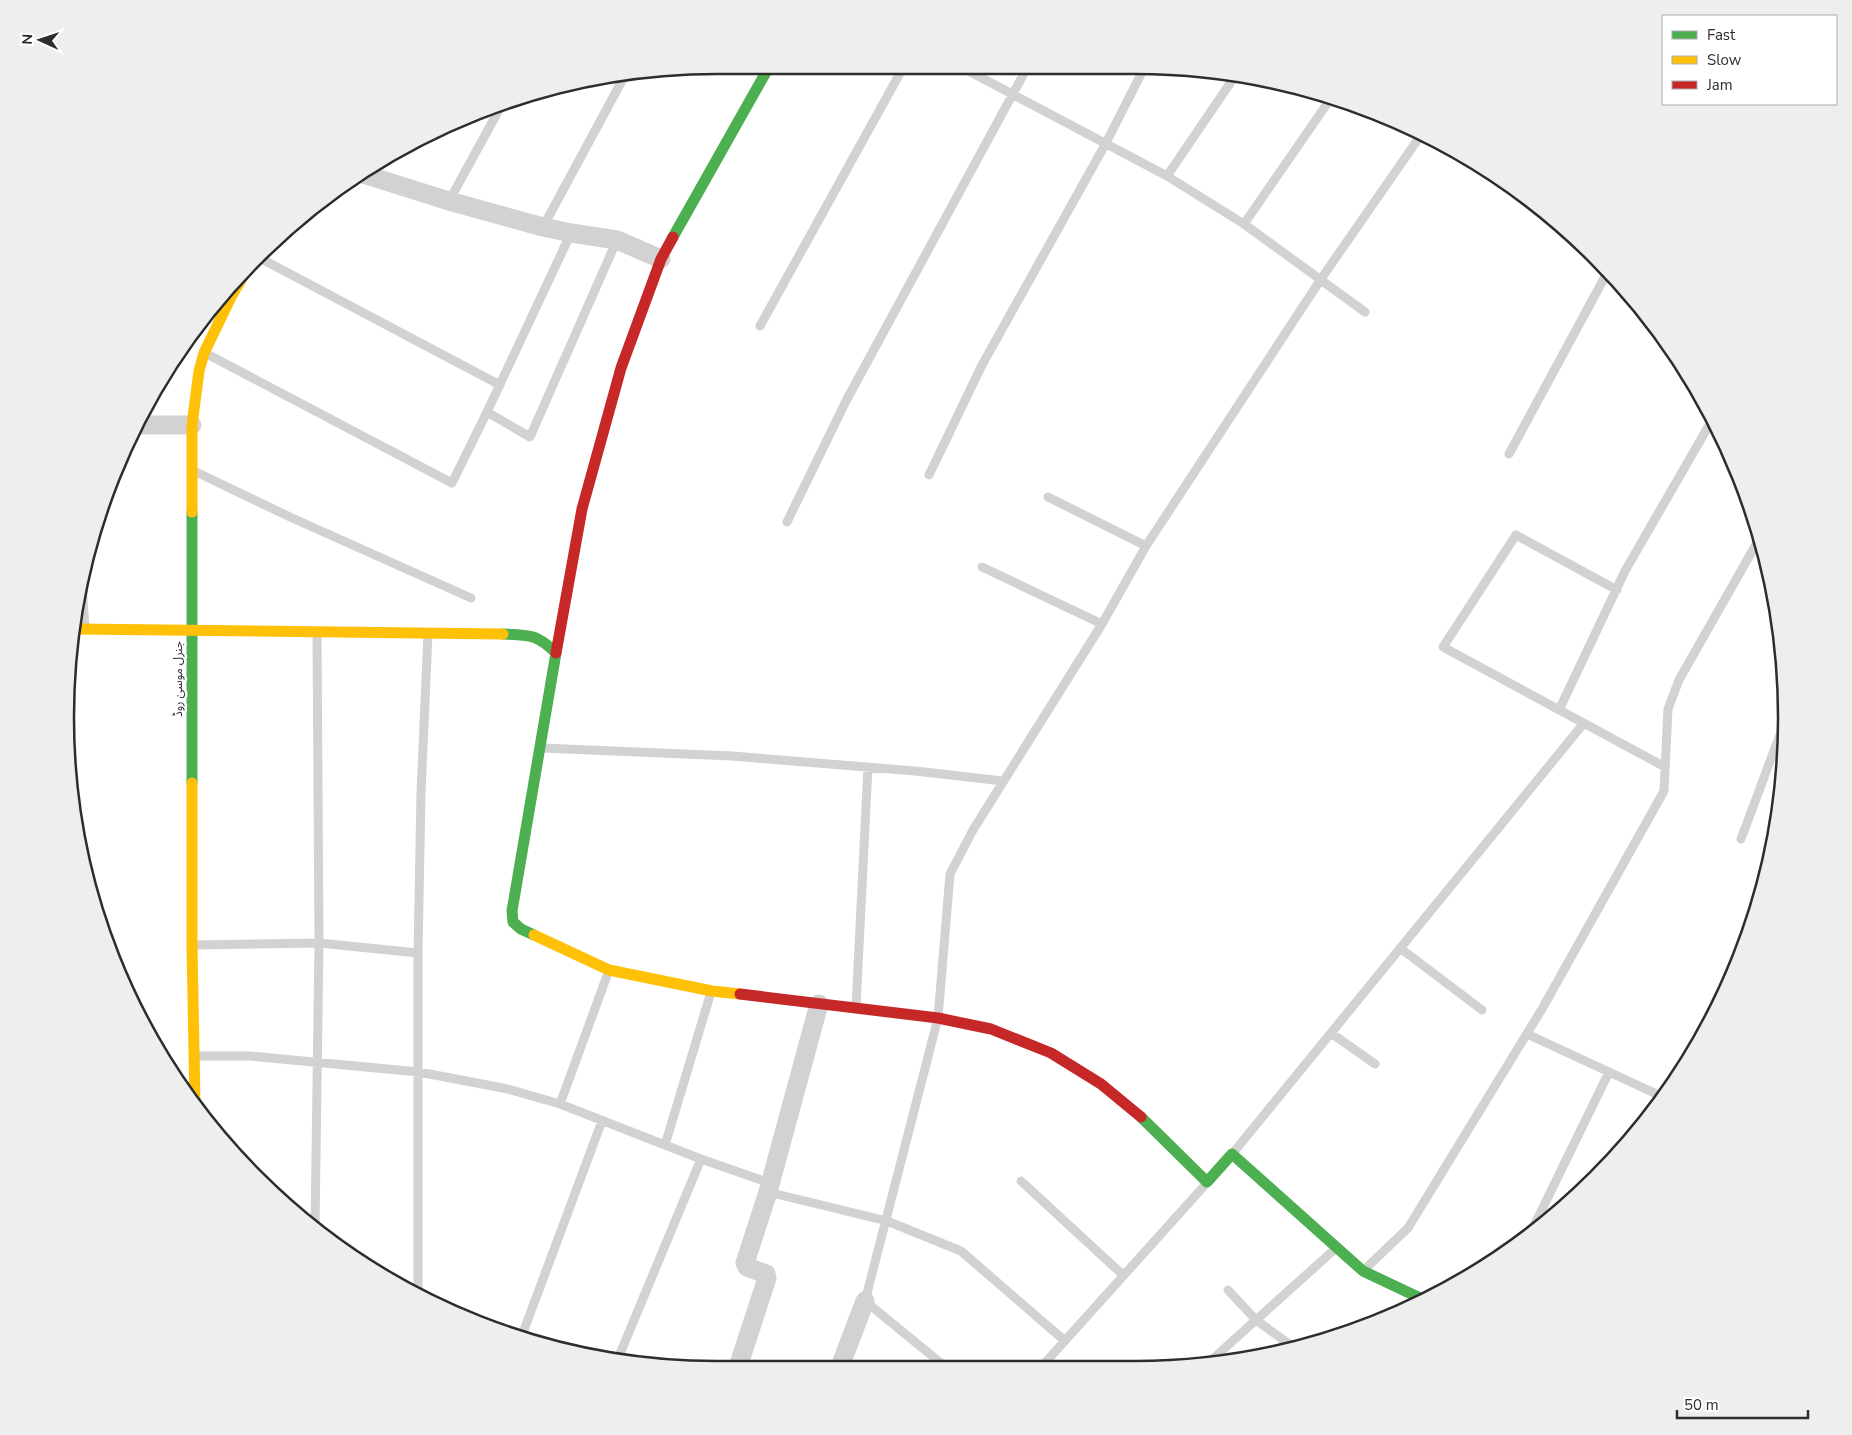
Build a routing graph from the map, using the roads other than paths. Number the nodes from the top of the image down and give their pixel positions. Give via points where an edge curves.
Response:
1 (765, 74) edge
2 (900, 74) edge
3 (974, 74) edge
4 (1024, 74) edge
5 (1141, 74) dead end
6 (622, 81) edge
7 (1232, 81) edge
8 (1013, 94) junction
9 (1327, 104) edge
10 (497, 113) edge
11 (1419, 140) edge
12 (1106, 143) junction
13 (370, 176) edge
14 (1167, 176) junction
15 (449, 201) junction
16 (1244, 224) junction
17 (543, 227) junction
18 (572, 233) junction
19 (617, 240) junction
20 (661, 259) junction
21 (264, 260) edge
22 (1604, 278) edge
23 (1321, 280) junction
24 (236, 290) edge
25 (1366, 312) dead end
26 (760, 326) dead end
27 (204, 353) junction
28 (500, 385) junction
29 (488, 412) junction
30 (144, 425) edge
31 (192, 425) junction
32 (1708, 426) edge
33 (1509, 454) dead end
34 (193, 470) junction
35 (930, 475) dead end
36 (1048, 497) dead end
37 (788, 522) dead end
38 (1146, 546) junction
39 (1754, 546) edge
40 (982, 567) dead end
41 (1616, 590) junction
42 (471, 598) dead end
43 (1102, 624) junction
44 (81, 629) edge
45 (192, 631) junction
46 (317, 631) junction
47 (428, 631) junction
48 (556, 653) junction
49 (1559, 710) junction
50 (1584, 723) junction
51 (1777, 742) edge
52 (540, 747) junction
53 (868, 767) junction
54 (1665, 767) junction
55 (1003, 781) junction
56 (1741, 839) dead end
57 (319, 943) junction
58 (192, 946) junction
59 (1400, 948) junction
60 (418, 953) junction
61 (609, 970) junction
62 (712, 991) junction
63 (819, 1004) junction
64 (856, 1007) junction
65 (1482, 1010) dead end
66 (938, 1018) junction
67 (1331, 1033) junction
68 (1527, 1034) junction
69 (194, 1056) junction
70 (318, 1062) junction
71 (1375, 1064) dead end
72 (419, 1072) junction
73 (1609, 1072) junction
74 (194, 1091) edge
75 (1656, 1094) edge
76 (560, 1104) junction
77 (602, 1120) junction
78 (665, 1146) junction
79 (1232, 1154) junction
80 (701, 1159) junction
81 (1021, 1181) dead end
82 (1207, 1182) junction
83 (769, 1187) junction
84 (1538, 1219) edge
85 (316, 1220) edge
86 (887, 1221) junction
87 (1337, 1247) junction
88 (1364, 1271) junction
89 (1123, 1275) junction
90 (418, 1287) edge
91 (1228, 1290) dead end
92 (1416, 1296) edge
93 (865, 1301) junction
94 (1256, 1320) junction
95 (524, 1331) edge
96 (1065, 1341) junction
97 (1287, 1342) edge
98 (620, 1354) edge
99 (1216, 1356) edge
100 (739, 1361) edge
101 (842, 1361) edge
102 (938, 1361) edge
103 (1047, 1361) edge

1 - 20 street
2 - 26 lane
3 - 8 lane
4 - 8 lane
5 - 12 lane
6 - 17 lane
7 - 14 lane
8 - 12 lane
8 - 37 lane via 846,401
9 - 16 lane
10 - 15 lane
11 - 23 lane
12 - 14 lane
12 - 35 lane via 982,365
13 - 15 street
14 - 16 lane
15 - 17 street
16 - 23 lane
17 - 18 street
18 - 19 street
18 - 28 lane
19 - 20 street
19 - 29 lane via 530,437
20 - 48 street via 621,368 582,509
21 - 28 lane
22 - 33 lane
23 - 25 lane
23 - 38 lane
24 - 27 street, جنرل موسیٰ روڈ
27 - 29 lane via 452,482
27 - 31 street, جنرل موسیٰ روڈ via 198,371
28 - 29 lane
30 - 31 street
31 - 34 street, جنرل موسیٰ روڈ
32 - 41 lane
34 - 42 lane
34 - 45 street, جنرل موسیٰ روڈ
36 - 38 lane
38 - 43 lane
39 - 54 lane via 1679,680 1668,709
40 - 43 lane
41 - 49 lane
41 - 49 lane via 1516,535 1443,647
43 - 55 lane
44 - 45 street
45 - 46 street
45 - 58 street, جنرل موسیٰ روڈ
46 - 47 street
46 - 57 lane
47 - 48 street via 527,635 543,640
47 - 60 lane
48 - 52 street
49 - 50 lane
50 - 54 lane
50 - 59 lane
51 - 56 lane
52 - 53 lane via 732,756
52 - 61 street via 512,922
53 - 55 lane
53 - 64 lane
54 - 68 lane via 1664,791
55 - 66 lane via 950,874
57 - 58 lane
57 - 60 lane
57 - 70 lane
58 - 69 street, جنرل موسیٰ روڈ
59 - 65 lane
59 - 67 lane
60 - 72 lane
61 - 62 street
61 - 76 lane
62 - 63 street
62 - 78 lane
63 - 64 street
63 - 83 street
64 - 66 street
66 - 82 street via 991,1029 1051,1052 1123,1102
66 - 86 lane
67 - 71 lane
67 - 79 lane
68 - 73 lane
68 - 88 lane via 1408,1228
69 - 70 lane via 250,1056
69 - 74 street, جنرل موسیٰ روڈ
70 - 72 lane
70 - 85 lane
72 - 76 lane via 508,1089
72 - 90 lane
73 - 75 lane
73 - 84 lane
76 - 77 lane
77 - 78 lane
77 - 95 lane
78 - 80 lane
79 - 82 street
79 - 87 street
80 - 83 lane
80 - 98 lane
81 - 89 lane
82 - 89 lane
83 - 86 lane
83 - 100 street via 745,1262 747,1267 763,1272 767,1278
86 - 93 lane
86 - 96 lane via 961,1252
87 - 88 street
87 - 94 lane
88 - 92 street
89 - 96 lane
91 - 94 lane
93 - 101 street
93 - 102 lane
94 - 97 lane
94 - 99 lane
96 - 103 lane

